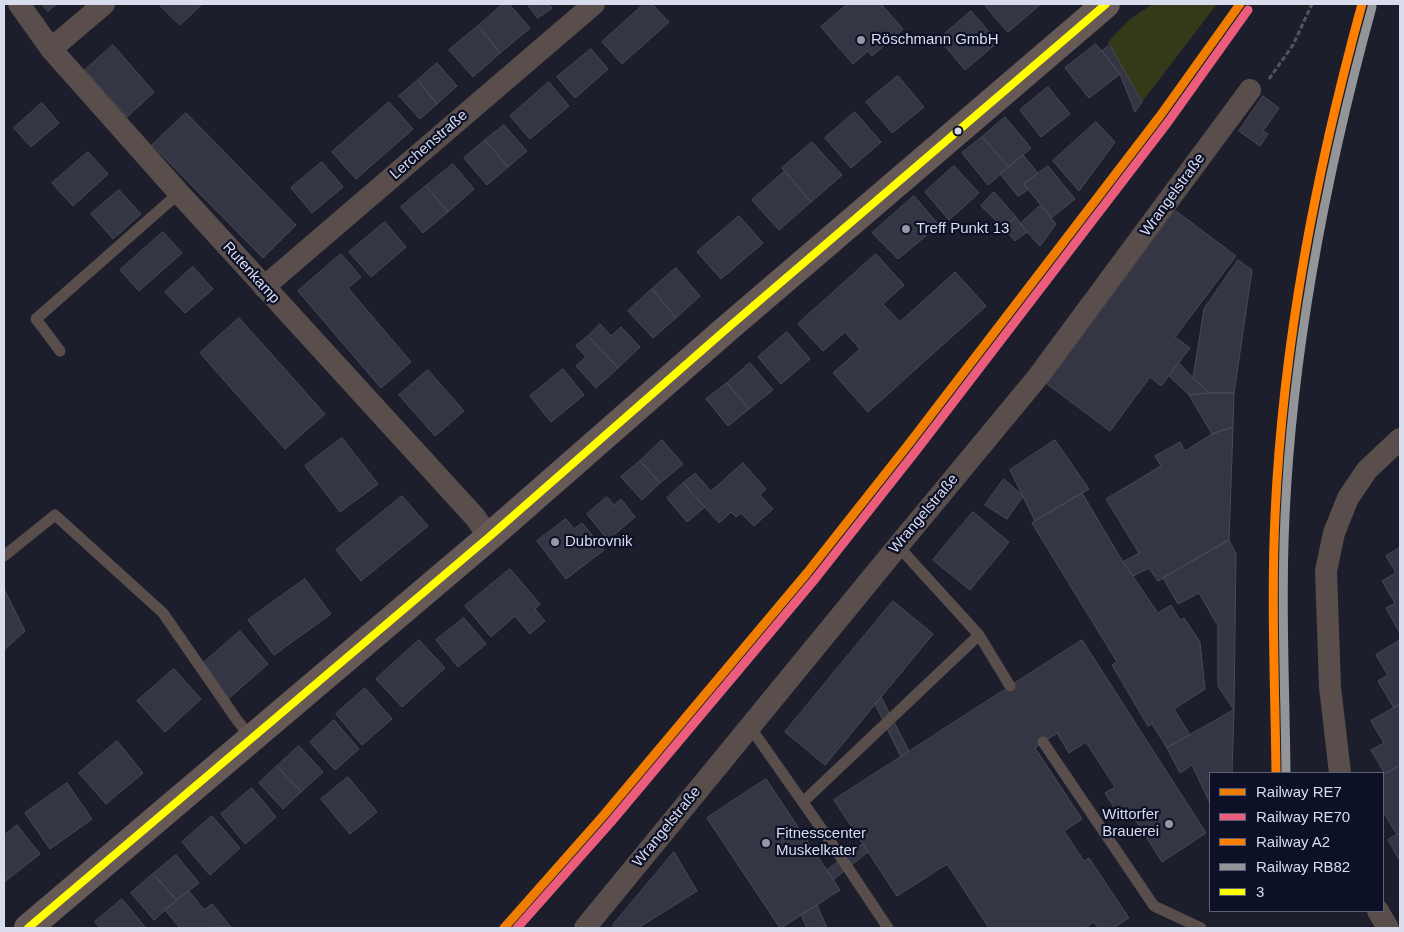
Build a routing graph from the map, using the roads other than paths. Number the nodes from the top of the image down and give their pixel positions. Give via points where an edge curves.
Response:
1 (19, 4) edge
2 (104, 4) edge
3 (594, 4) edge
4 (1106, 4) edge
5 (51, 49) junction
6 (1250, 90) road end
7 (179, 193) junction
8 (264, 287) junction
9 (60, 351) dead end
10 (1400, 439) edge
11 (489, 536) junction
12 (898, 546) junction
13 (4, 556) edge
14 (980, 635) junction
15 (1010, 686) dead end
16 (750, 727) junction
17 (251, 738) junction
18 (1043, 742) dead end
19 (1340, 772) edge
20 (803, 802) junction
21 (1379, 912) edge
22 (28, 928) edge
23 (585, 928) edge
24 (888, 928) edge
25 (1201, 928) edge
26 (1388, 928) edge

1 - 5 street, Rutenkamp
2 - 5 street
3 - 8 street, Lerchenstraße
4 - 11 street
5 - 7 street, Rutenkamp
6 - 12 street, Wrangelstraße via 1037,378
7 - 8 street, Rutenkamp
7 - 9 lane via 36,319
8 - 11 street, Rutenkamp via 469,510
10 - 19 street via 1367,470 1348,498 1334,533 1326,571 1330,687
11 - 17 street
12 - 14 lane
12 - 16 street, Wrangelstraße
13 - 17 lane via 55,515 163,613
14 - 15 lane
14 - 20 lane
16 - 20 lane
16 - 23 street, Wrangelstraße
17 - 22 street
18 - 25 lane via 1154,906
20 - 24 lane
21 - 26 street

